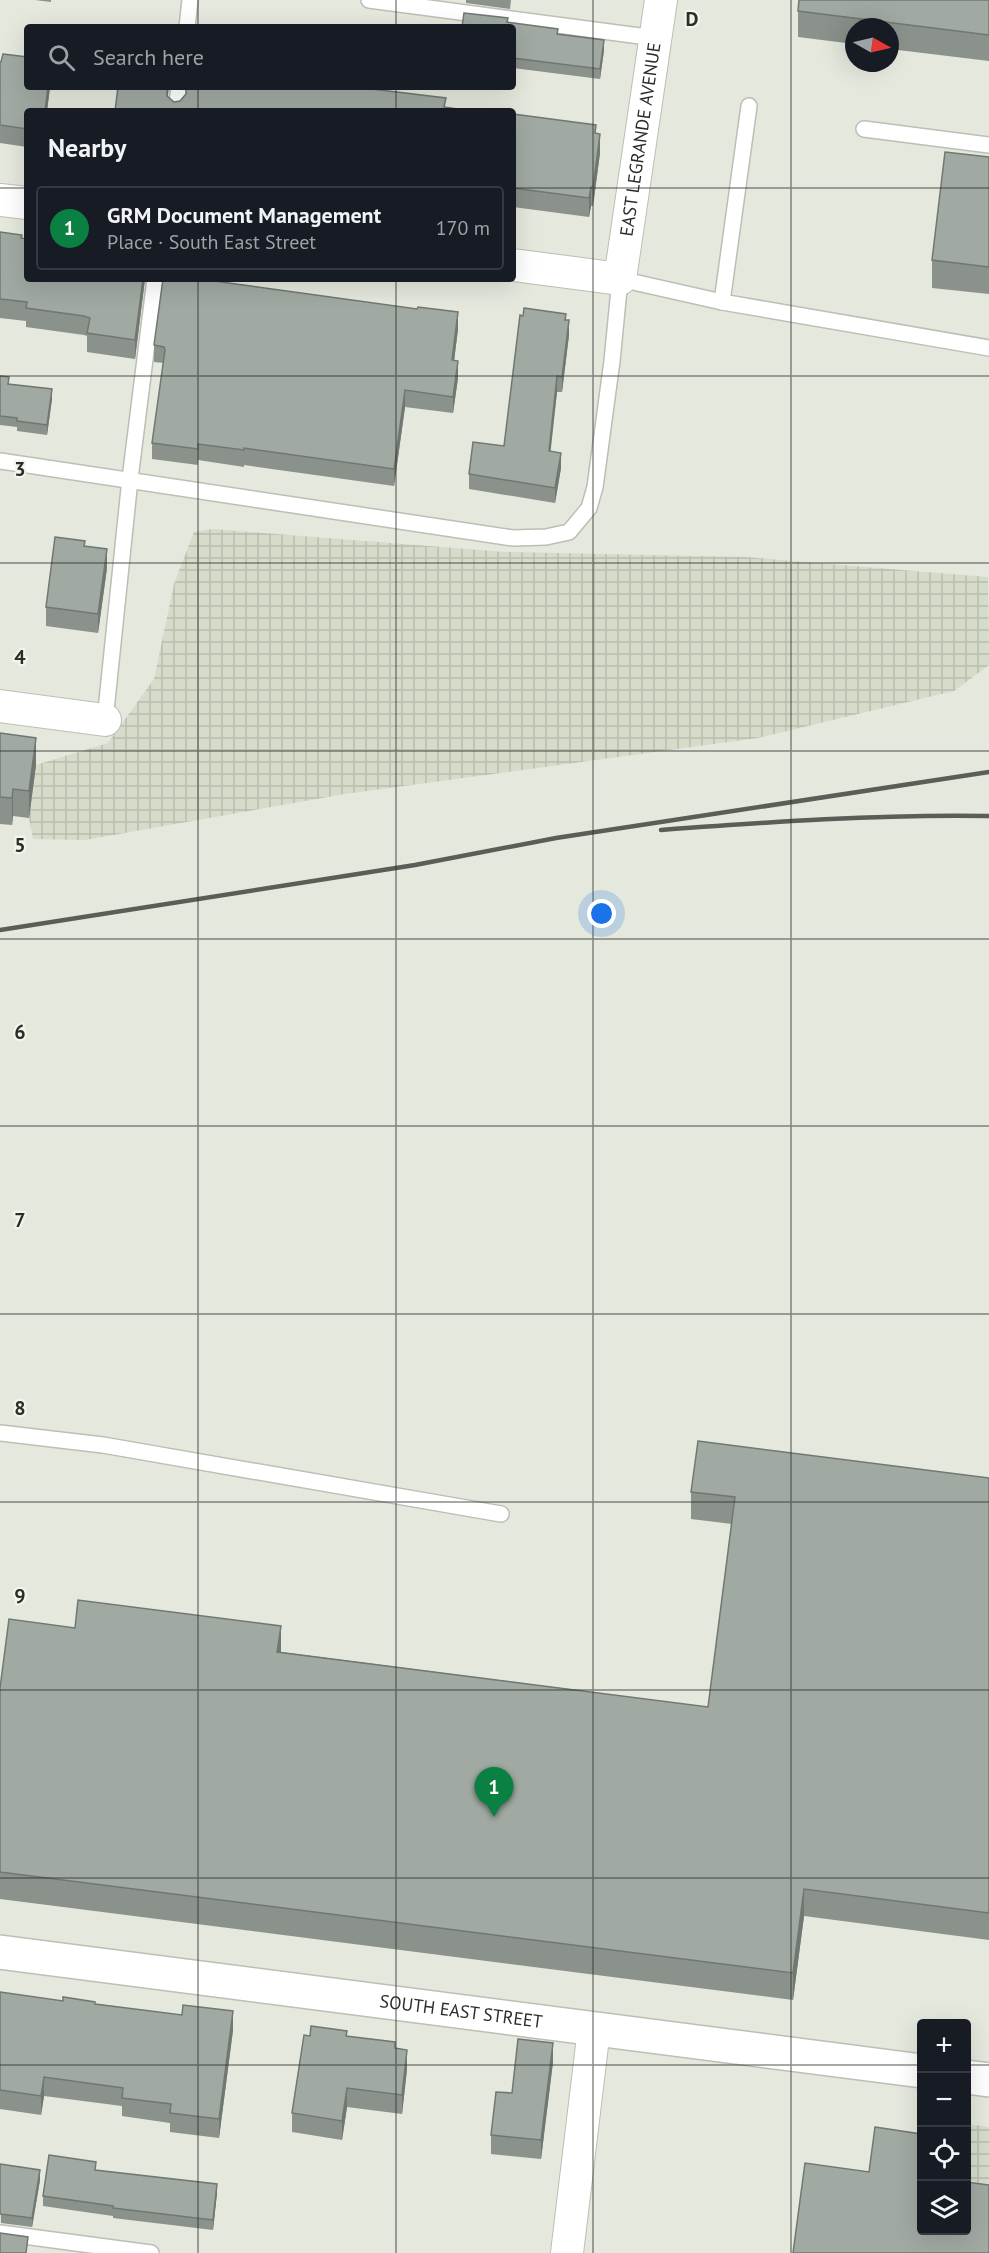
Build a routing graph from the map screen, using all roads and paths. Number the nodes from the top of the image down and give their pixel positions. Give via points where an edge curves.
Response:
1 (190, 0) edge
2 (369, 0) edge
3 (661, 0) edge
4 (187, 24) edge
5 (655, 38) junction
6 (179, 90) edge
7 (749, 106) dead end
8 (176, 108) edge
9 (864, 129) dead end
10 (989, 145) edge
11 (0, 200) edge
12 (24, 203) edge
13 (516, 265) edge
14 (620, 279) junction
15 (155, 282) edge
16 (722, 302) junction
17 (989, 348) edge
18 (0, 461) edge
19 (130, 479) junction
20 (0, 706) edge
21 (105, 720) joint
22 (0, 1433) edge
23 (501, 1514) dead end
24 (0, 1952) edge
25 (594, 2029) junction
26 (917, 2071) edge
27 (971, 2078) edge
28 (989, 2080) edge
29 (0, 2233) edge
30 (151, 2253) edge
31 (567, 2253) edge

1 - 4 lane
2 - 5 lane
3 - 5 street, EAST LEGRANDE AVENUE
5 - 14 street, EAST LEGRANDE AVENUE
6 - 8 lane
7 - 16 lane
9 - 10 lane
11 - 12 street
13 - 14 street
14 - 16 lane
14 - 19 lane via 595,487 589,508 569,532 513,538
15 - 19 lane
16 - 17 lane
18 - 19 lane
19 - 21 lane
20 - 21 street
22 - 23 lane via 104,1445
24 - 25 main road, SOUTH EAST STREET
25 - 26 main road, SOUTH EAST STREET
25 - 31 street
27 - 28 main road
29 - 30 lane

